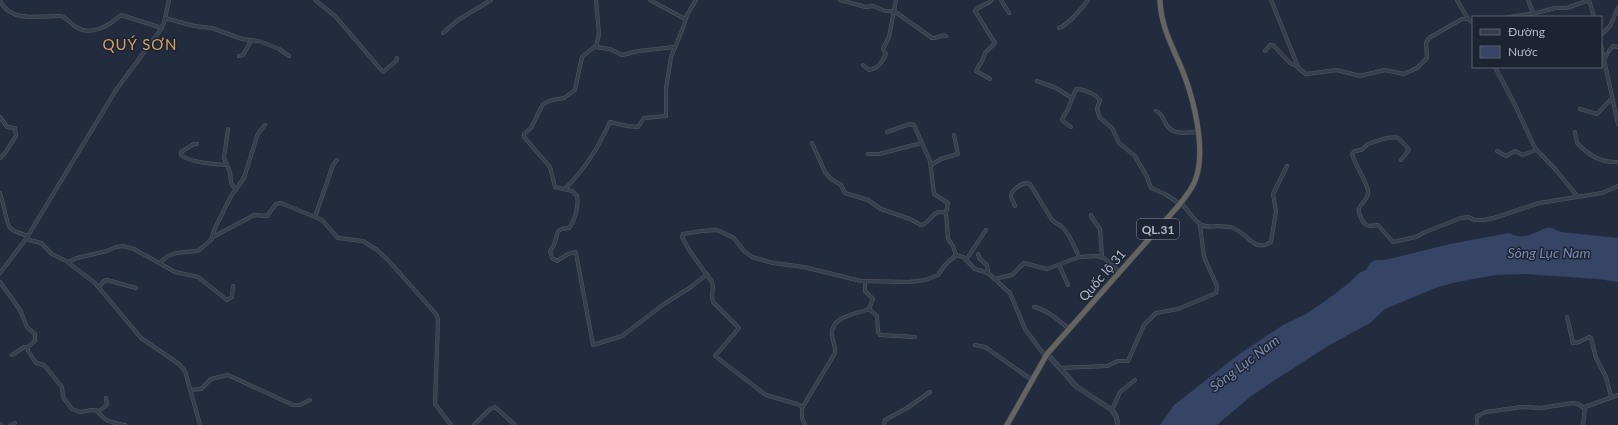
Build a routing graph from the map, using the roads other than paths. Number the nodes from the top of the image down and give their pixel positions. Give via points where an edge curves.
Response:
1 (169, 0) edge
2 (315, 0) edge
3 (491, 0) edge
4 (596, 0) edge
5 (650, 0) edge
6 (696, 0) edge
7 (840, 0) edge
8 (896, 0) edge
9 (992, 0) edge
10 (1001, 0) edge
11 (1088, 0) edge
12 (1160, 0) edge
13 (1271, 0) edge
14 (1457, 0) edge
15 (1528, 0) edge
16 (1589, 0) edge
17 (0, 1) edge
18 (1618, 8) edge
19 (894, 11) junction
20 (1009, 13) dead end
21 (1533, 13) junction
22 (1514, 16) edge
23 (1594, 16) edge
24 (165, 18) junction
25 (685, 19) junction
26 (1468, 19) junction
27 (1472, 21) edge
28 (162, 28) junction
29 (1059, 28) dead end
30 (443, 33) dead end
31 (1602, 34) edge
32 (946, 36) dead end
33 (251, 41) junction
34 (596, 47) junction
35 (674, 47) junction
36 (1618, 48) edge
37 (1265, 51) dead end
38 (1602, 51) edge
39 (1609, 51) dead end
40 (1607, 54) dead end
41 (240, 56) dead end
42 (289, 56) dead end
43 (397, 58) dead end
44 (1604, 60) junction
45 (863, 65) dead end
46 (1298, 67) junction
47 (1496, 68) edge
48 (990, 79) dead end
49 (1037, 81) dead end
50 (1072, 98) junction
51 (1612, 98) junction
52 (1580, 108) dead end
53 (1156, 111) dead end
54 (0, 117) edge
55 (1618, 124) edge
56 (265, 125) dead end
57 (1071, 127) dead end
58 (228, 129) dead end
59 (887, 132) dead end
60 (1197, 132) junction
61 (1575, 132) dead end
62 (954, 135) dead end
63 (812, 143) dead end
64 (922, 143) junction
65 (197, 144) dead end
66 (1536, 150) junction
67 (1497, 151) dead end
68 (868, 154) dead end
69 (0, 158) edge
70 (337, 160) dead end
71 (1401, 160) dead end
72 (1618, 162) edge
73 (227, 165) junction
74 (931, 165) junction
75 (1287, 166) dead end
76 (1618, 186) edge
77 (565, 189) junction
78 (236, 190) junction
79 (0, 193) edge
80 (1578, 197) junction
81 (1180, 203) junction
82 (1015, 206) dead end
83 (946, 212) junction
84 (1091, 215) dead end
85 (315, 217) junction
86 (1200, 224) junction
87 (986, 230) dead end
88 (213, 236) junction
89 (27, 238) junction
90 (978, 254) dead end
91 (956, 255) junction
92 (1102, 257) junction
93 (1079, 258) junction
94 (966, 260) junction
95 (68, 262) junction
96 (159, 263) junction
97 (1059, 265) junction
98 (1120, 272) junction
99 (0, 273) edge
100 (988, 273) junction
101 (707, 274) junction
102 (994, 279) junction
103 (0, 282) edge
104 (865, 282) junction
105 (1068, 285) dead end
106 (233, 286) dead end
107 (99, 287) junction
108 (136, 288) dead end
109 (1034, 307) dead end
110 (869, 309) junction
111 (1567, 317) dead end
112 (1069, 329) junction
113 (916, 337) dead end
114 (975, 345) dead end
115 (28, 347) junction
116 (12, 355) dead end
117 (1046, 355) junction
118 (1060, 368) junction
119 (1032, 380) junction
120 (1135, 380) dead end
121 (190, 390) junction
122 (930, 392) dead end
123 (1618, 395) edge
124 (1611, 396) junction
125 (106, 398) dead end
126 (310, 400) dead end
127 (803, 407) junction
128 (1584, 408) junction
129 (1112, 410) junction
130 (97, 411) junction
131 (15, 424) dead end
132 (10, 425) edge
133 (126, 425) edge
134 (200, 425) edge
135 (451, 425) edge
136 (474, 425) edge
137 (515, 425) edge
138 (805, 425) edge
139 (884, 425) edge
140 (1007, 425) edge
141 (1118, 425) edge
142 (1477, 425) edge
143 (1583, 425) edge

1 - 24 street
2 - 43 street via 335,16 383,72 396,62
3 - 30 street via 458,20
4 - 34 street via 599,34
5 - 25 street
6 - 25 street
7 - 19 street
8 - 19 street
9 - 48 street via 975,11 995,43 985,53 976,71
10 - 20 street
11 - 29 street via 1077,14
12 - 60 highway, Quốc lộ 31 / QL.31 via 1164,29 1190,91
13 - 46 street
14 - 26 street
15 - 21 street
16 - 21 street via 1572,6
16 - 23 street
17 - 28 street via 7,11 18,15 27,18 62,16 85,31 101,29 121,15
18 - 31 street via 1610,26
19 - 32 street via 932,38
19 - 45 street via 889,36 883,49 886,54 882,64 871,70
21 - 22 street
24 - 28 street
24 - 33 street via 212,28
25 - 35 street
26 - 27 street
26 - 46 street via 1462,19 1429,38 1426,42 1427,58 1409,73 1399,74 1385,70 1360,76 1337,70 1306,74
28 - 89 street via 116,90
33 - 41 street
33 - 42 street via 259,41
34 - 35 street via 610,49 622,55
34 - 77 street via 582,57 575,90 564,98 543,104 531,128 524,135 524,139 550,167 555,187
35 - 77 street via 667,82 666,116 644,118 638,127 610,122 591,159
36 - 39 street via 1613,46
37 - 46 street via 1273,45
38 - 44 street
40 - 44 street
44 - 51 street
47 - 66 street
49 - 50 street via 1056,88
50 - 57 street via 1062,120
50 - 81 street via 1077,89 1098,98 1100,118 1112,128 1119,143 1135,156 1151,188
51 - 52 street via 1597,114
51 - 55 street
53 - 60 street via 1160,112 1173,132
54 - 69 street via 7,127 15,128 16,136
56 - 78 street via 257,136 244,178
58 - 73 street via 224,158
59 - 64 street via 912,124
60 - 81 highway, Quốc lộ 31 / QL.31 via 1199,153 1196,178
61 - 72 street via 1576,143 1592,156 1603,162
62 - 74 street via 958,154
63 - 83 street via 825,172 841,185 847,194 868,200 881,209 921,225 927,223 934,214
64 - 68 street via 879,154
64 - 74 street
65 - 73 street via 181,152 181,155 188,159
66 - 67 street via 1523,155 1515,151 1506,156
66 - 80 street
70 - 85 street
71 - 80 street via 1409,150 1395,137 1383,138 1380,142 1367,145 1352,154 1368,190 1367,198 1358,212 1365,225 1378,226 1392,242 1416,237 1461,218 1483,220 1539,202
73 - 78 street via 231,183
74 - 83 street via 933,193 948,202
75 - 86 street via 1273,194 1276,210 1271,242 1259,246 1234,228
76 - 80 street via 1602,193
77 - 101 street via 577,196 577,207 570,227 558,232 550,252 557,262 571,252 576,253 593,345 622,336
78 - 88 street via 216,225
79 - 89 street via 6,209 8,226
81 - 86 street
81 - 98 highway, Quốc lộ 31 / QL.31
82 - 93 street via 1012,194 1021,185 1030,184 1052,220 1066,232
83 - 91 street via 948,238
84 - 92 street via 1100,229
85 - 88 street via 279,203 267,216 254,215
85 - 135 street via 326,223 338,238 363,241 377,250 434,311 438,320 435,404
86 - 118 street via 1204,257 1217,286 1216,292 1179,308 1156,313 1144,325 1128,361 1118,361 1104,366
87 - 94 street
88 - 96 street via 200,250 174,253
89 - 95 street via 39,242 52,254
89 - 99 street
90 - 100 street via 980,260 987,265
91 - 94 street
91 - 104 street via 938,276 925,280
92 - 93 street
92 - 98 street
93 - 97 street
94 - 100 street via 975,268
95 - 96 street via 123,246
95 - 107 street
96 - 106 street via 178,273 198,277 227,300 232,297
97 - 102 street via 1045,269 1024,263 1012,275
97 - 105 street
98 - 112 highway, Quốc lộ 31 / QL.31
100 - 102 street
101 - 104 street via 683,239 685,233 716,230 732,237 747,254 756,259 773,264 804,267
101 - 127 street via 714,286 713,302 739,328 715,356 766,395
102 - 117 street via 1010,293 1025,329
103 - 115 street via 20,310 26,327 35,334 35,341
104 - 110 street via 865,291 873,299
107 - 108 street via 107,280
107 - 121 street via 141,338 182,366
109 - 112 street via 1043,309
110 - 113 street via 877,316 880,335
110 - 127 street via 843,317 835,325 832,333 835,353
111 - 124 street via 1573,343 1591,338
112 - 117 highway, Quốc lộ 31 / QL.31
114 - 119 street via 985,347
115 - 116 street
115 - 130 street via 36,363 44,365 62,387 63,397 72,409 80,412
117 - 118 street
117 - 119 highway, Quốc lộ 31 / QL.31
118 - 129 street via 1077,387
119 - 140 highway, Quốc lộ 31 / QL.31
120 - 129 street via 1120,392
121 - 126 street via 201,389 211,379 226,374 293,404 300,405
121 - 134 street
122 - 139 street via 885,420
123 - 124 street
124 - 128 street
125 - 130 street via 107,405
127 - 138 street via 802,418
128 - 142 street via 1573,403 1486,412 1477,416
128 - 143 street
129 - 141 street
130 - 133 street via 111,423
131 - 132 street
136 - 137 street via 495,407

